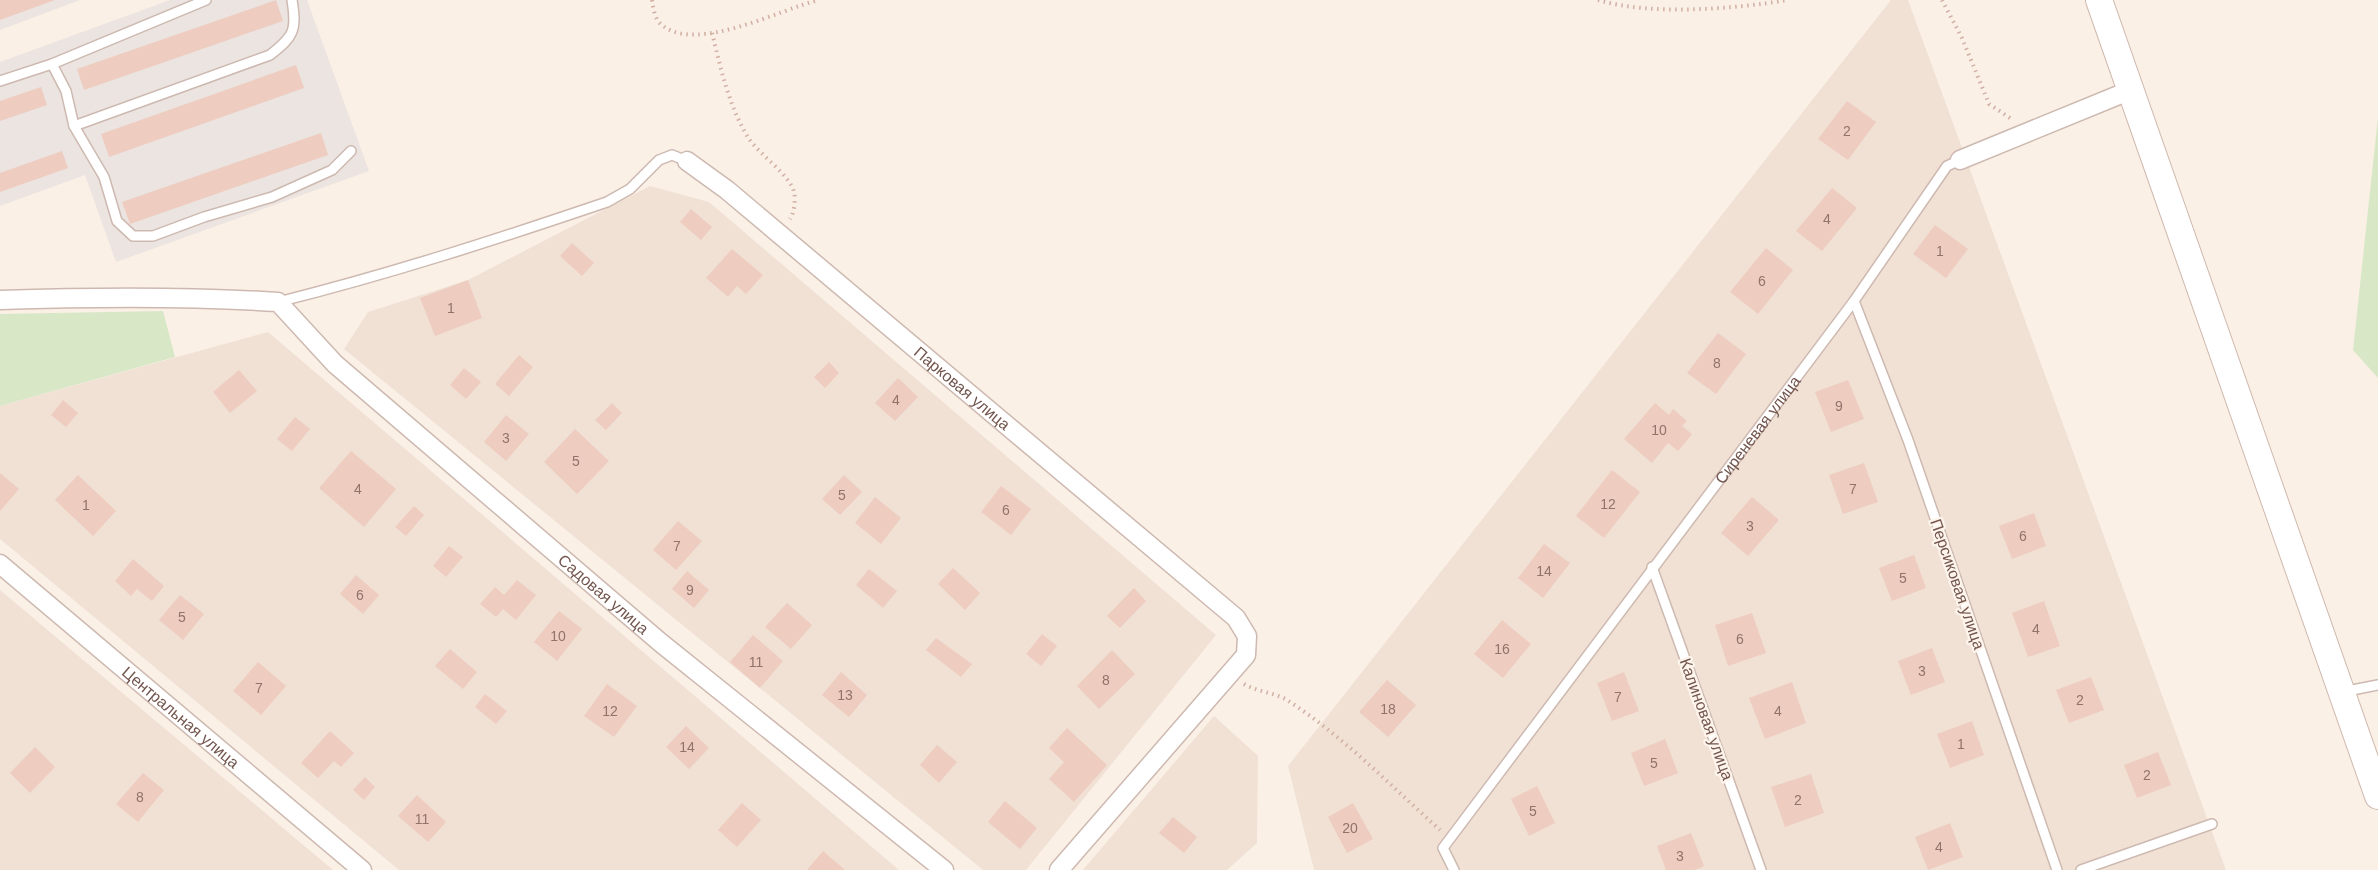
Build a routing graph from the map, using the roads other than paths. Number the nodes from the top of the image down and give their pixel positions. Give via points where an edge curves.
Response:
1 (206, 0) edge
2 (292, 0) edge
3 (2099, 0) edge
4 (52, 64) junction
5 (0, 81) edge
6 (2131, 90) junction
7 (74, 126) junction
8 (351, 152) dead end
9 (1960, 160) joint
10 (687, 161) joint
11 (0, 300) edge
12 (1854, 301) junction
13 (278, 302) junction
14 (0, 564) edge
15 (1652, 567) junction
16 (2378, 685) edge
17 (2342, 692) junction
18 (2378, 796) edge
19 (2212, 824) dead end
20 (362, 870) edge
21 (944, 870) edge
22 (1059, 870) edge
23 (1454, 870) edge
24 (1761, 870) edge
25 (2057, 870) edge
26 (2081, 870) edge

1 - 4 lane
2 - 7 lane via 296,21 289,40 270,55
3 - 6 main road
4 - 5 lane
4 - 7 lane via 66,91
6 - 9 street, Сиреневая улица
6 - 17 main road
7 - 8 lane via 104,177 117,221 133,236 153,236 272,197 332,170
9 - 12 lane, Сиреневая улица via 1947,166
10 - 13 lane via 672,155 659,160 630,189 608,202 443,257
10 - 22 street, Парковая улица via 727,190 1236,618 1247,636 1246,655
11 - 13 street via 221,298
12 - 15 lane, Сиреневая улица
12 - 25 lane, Персиковая улица via 1908,440
13 - 21 street, Садовая улица via 335,364 660,643
14 - 20 street, Центральная улица
15 - 23 lane, Сиреневая улица via 1449,838 1443,848
15 - 24 lane, Калиновая улица
16 - 17 lane
17 - 18 main road
19 - 26 lane

